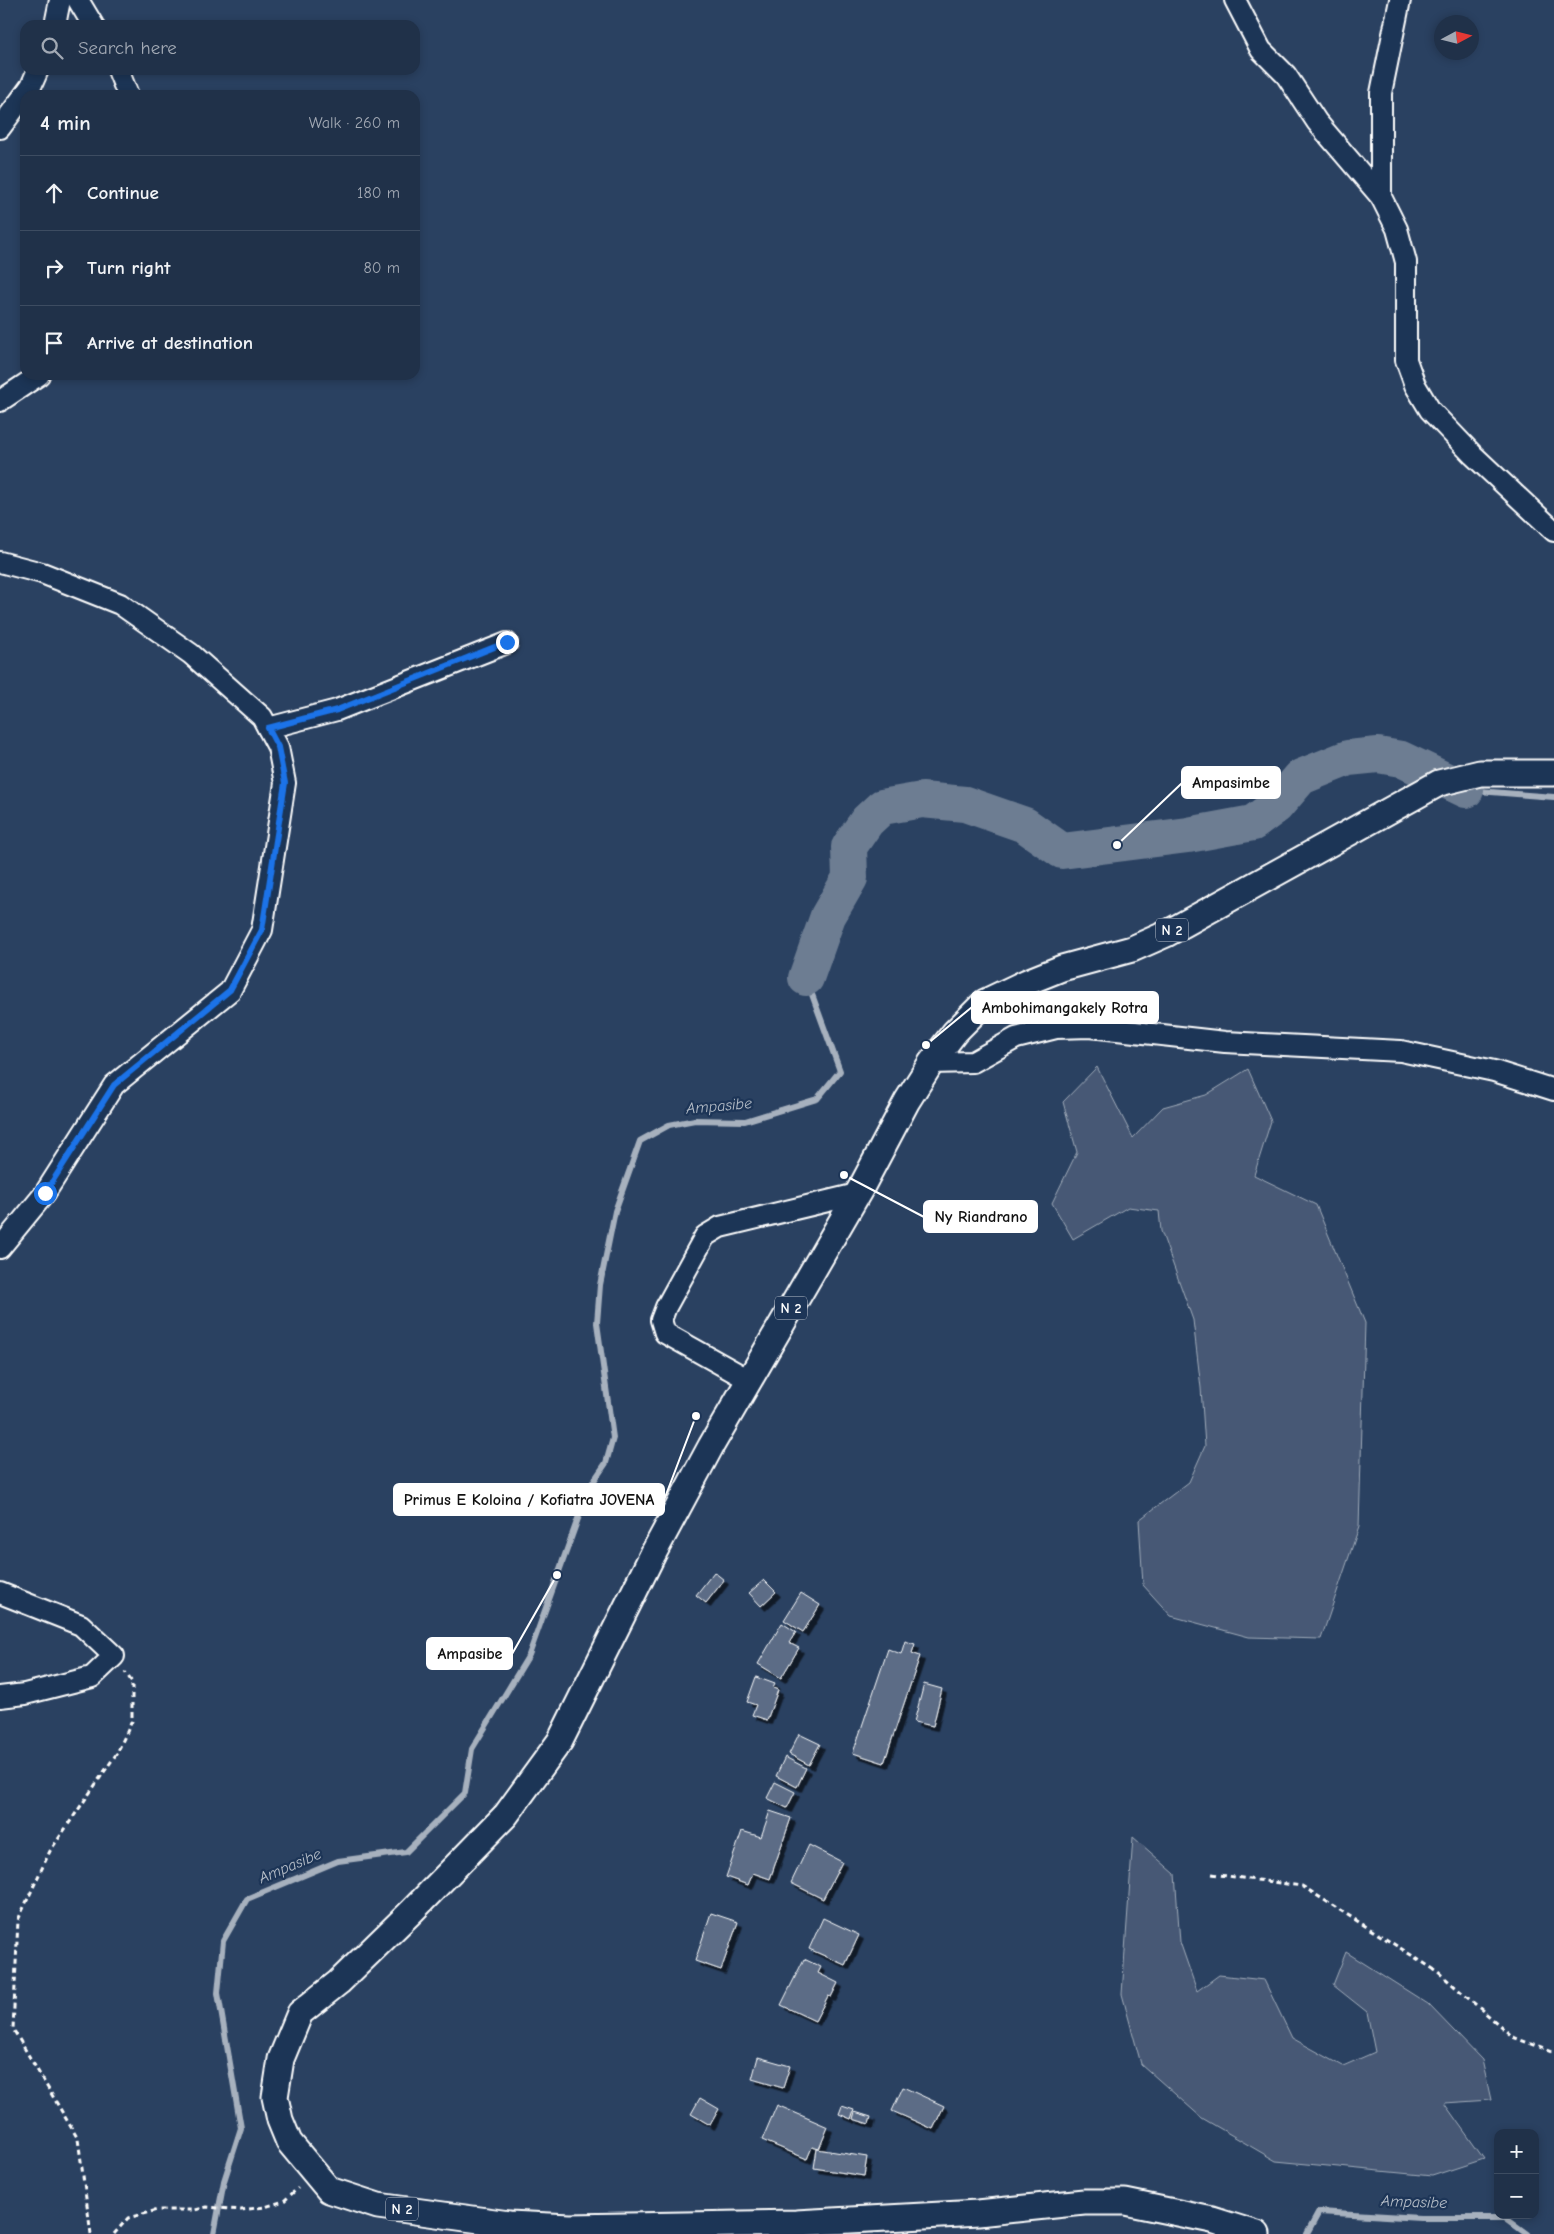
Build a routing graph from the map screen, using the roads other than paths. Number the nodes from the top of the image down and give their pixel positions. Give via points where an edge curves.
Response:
1 (60, 0) edge
2 (78, 0) edge
3 (1235, 0) edge
4 (1400, 0) edge
5 (56, 20) edge
6 (90, 20) edge
7 (36, 75) edge
8 (120, 75) edge
9 (28, 90) edge
10 (126, 90) edge
11 (20, 101) edge
12 (0, 128) edge
13 (1381, 197) junction
14 (32, 380) edge
15 (0, 401) edge
16 (1554, 531) edge
17 (0, 562) edge
18 (507, 642) dead end
19 (268, 728) junction
20 (1554, 773) edge
21 (932, 1063) junction
22 (1554, 1090) edge
23 (857, 1194) junction
24 (0, 1248) edge
25 (749, 1380) junction
26 (0, 1593) edge
27 (0, 1696) edge
28 (1257, 2234) edge

1 - 5 street
2 - 6 street
3 - 13 street via 1261,50 1286,75 1318,122
4 - 13 street via 1381,94
7 - 9 street
8 - 10 street
11 - 12 street
13 - 16 street via 1397,229 1406,262 1406,360 1415,385 1430,410
14 - 15 street
17 - 19 street via 42,574 120,604 191,654 262,717
18 - 19 street via 337,710
19 - 24 street via 278,747 285,783 262,930 230,990 114,1085 45,1193
20 - 21 main road, N 2 via 1480,773 1458,777 1419,793 1166,934 1132,949 1062,968 985,1002 966,1020
21 - 22 street via 973,1062 1016,1038 1056,1028 1090,1027 1225,1042 1401,1051 1494,1071
21 - 23 main road, N 2 via 907,1101
23 - 25 main road, N 2
23 - 25 street via 720,1227 705,1236 666,1307 662,1328 665,1333
25 - 28 main road, N 2 via 653,1554 560,1741 506,1815 339,1982 300,2014 281,2059 275,2097 289,2142 330,2190 378,2206 509,2224 579,2227 796,2224 978,2213 1084,2202 1125,2202 1212,2220
26 - 27 street via 81,1625 114,1656 92,1677 25,1694

